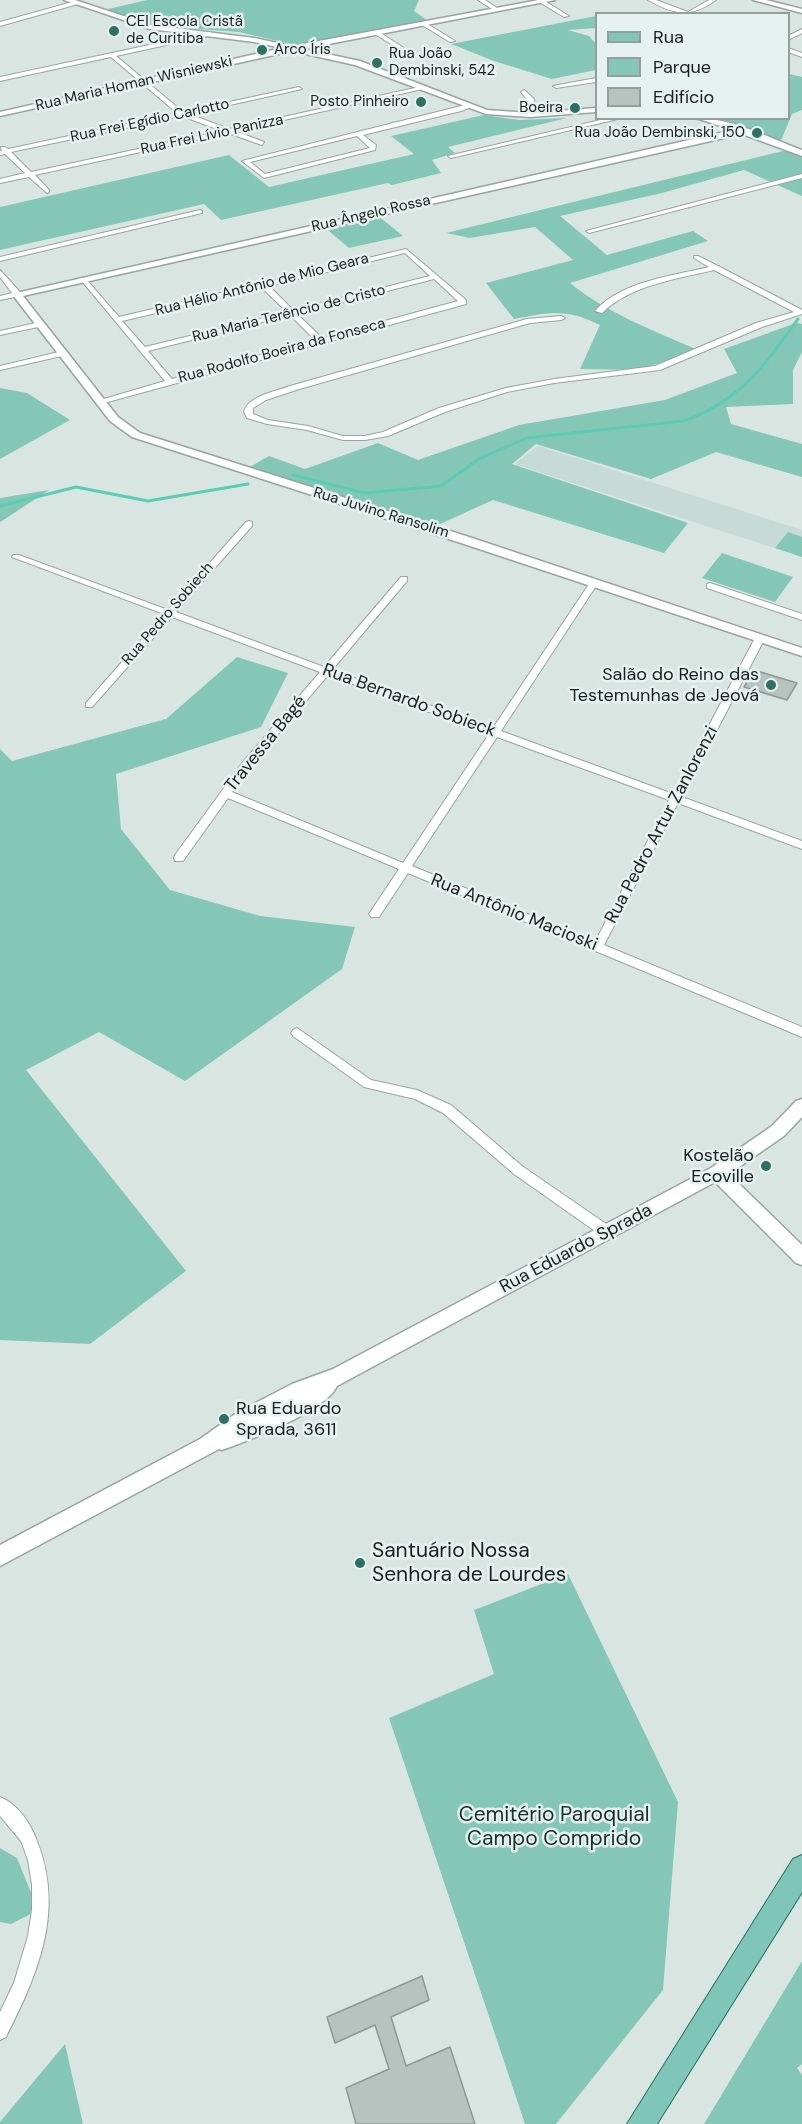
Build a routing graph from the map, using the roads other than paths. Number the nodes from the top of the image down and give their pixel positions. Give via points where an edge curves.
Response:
1 (482, 0) edge
2 (651, 0) edge
3 (713, 0) edge
4 (757, 0) edge
5 (544, 1) edge
6 (72, 2) edge
7 (497, 10) junction
8 (802, 11) edge
9 (685, 12) edge
10 (690, 12) edge
11 (566, 16) dead end
12 (0, 24) edge
13 (424, 24) junction
14 (377, 33) junction
15 (210, 34) junction
16 (452, 41) dead end
17 (294, 48) junction
18 (404, 50) dead end
19 (112, 55) junction
20 (0, 80) edge
21 (595, 80) edge
22 (144, 82) junction
23 (556, 86) dead end
24 (424, 88) junction
25 (299, 89) dead end
26 (524, 92) dead end
27 (465, 105) junction
28 (595, 110) edge
29 (0, 114) edge
30 (182, 114) junction
31 (530, 115) junction
32 (610, 120) edge
33 (707, 120) edge
34 (742, 130) junction
35 (229, 131) junction
36 (356, 133) junction
37 (262, 143) dead end
38 (0, 145) edge
39 (3, 152) edge
40 (802, 153) edge
41 (451, 156) dead end
42 (30, 174) junction
43 (802, 176) edge
44 (0, 181) edge
45 (47, 191) dead end
46 (200, 212) dead end
47 (589, 231) dead end
48 (696, 257) dead end
49 (0, 259) edge
50 (716, 267) junction
51 (0, 272) edge
52 (435, 277) junction
53 (83, 279) junction
54 (264, 285) junction
55 (17, 294) junction
56 (0, 298) edge
57 (599, 311) dead end
58 (801, 312) edge
59 (292, 313) junction
60 (561, 318) dead end
61 (118, 320) junction
62 (40, 324) junction
63 (0, 333) edge
64 (320, 341) junction
65 (143, 350) junction
66 (63, 353) junction
67 (0, 368) edge
68 (170, 382) junction
69 (100, 401) junction
70 (249, 524) dead end
71 (16, 557) dead end
72 (404, 579) dead end
73 (594, 583) junction
74 (710, 586) dead end
75 (169, 613) junction
76 (802, 616) edge
77 (760, 638) junction
78 (802, 652) edge
79 (327, 670) junction
80 (89, 705) dead end
81 (495, 732) junction
82 (225, 793) junction
83 (676, 799) junction
84 (802, 845) edge
85 (179, 858) dead end
86 (405, 868) junction
87 (375, 914) dead end
88 (597, 948) junction
89 (802, 1032) edge
90 (297, 1033) dead end
91 (802, 1106) edge
92 (717, 1173) junction
93 (607, 1232) junction
94 (802, 1257) edge
95 (0, 1556) edge
96 (0, 1805) edge
97 (802, 1868) edge
98 (0, 2031) edge
99 (641, 2124) edge

1 - 7 street
2 - 9 street
3 - 10 street
4 - 8 street
5 - 7 street, Rua Maria Homan Wisniewski
5 - 11 street
6 - 12 street
6 - 15 street via 150,27
7 - 13 street, Rua Maria Homan Wisniewski
13 - 14 street, Rua Maria Homan Wisniewski
13 - 16 street
14 - 17 street, Rua Maria Homan Wisniewski
14 - 18 street
15 - 17 street
15 - 19 street
17 - 22 street, Rua Maria Homan Wisniewski
17 - 24 street via 363,64
19 - 20 street
19 - 22 street
21 - 23 street
22 - 29 street, Rua Maria Homan Wisniewski
22 - 30 street
24 - 27 street
24 - 35 street, Rua Frei Lívio Panizza
25 - 30 street, Rua Frei Egídio Carlotto
26 - 31 street via 533,104
27 - 31 street via 495,114
27 - 36 street
28 - 31 street
30 - 35 street
30 - 39 street, Rua Frei Egídio Carlotto
32 - 41 street
33 - 34 street
34 - 40 street
34 - 53 street, Rua Ângelo Rossa
35 - 37 street
35 - 42 street, Rua Frei Lívio Panizza
36 - 36 street via 248,159 245,161 264,176 374,149
38 - 39 street
39 - 42 street
42 - 44 street, Rua Frei Lívio Panizza
42 - 45 street
43 - 47 street
46 - 49 street
48 - 50 street
50 - 57 street via 626,293 609,300
50 - 58 street
51 - 55 street
52 - 54 street, Rua Hélio Antônio de Mio Geara via 406,250
52 - 59 street, Rua Maria Terêncio de Cristo
52 - 64 street, Rua Rodolfo Boeira da Fonseca via 463,302
53 - 55 street, Rua Ângelo Rossa
53 - 61 street
54 - 59 street
54 - 61 street, Rua Hélio Antônio de Mio Geara
55 - 56 street, Rua Ângelo Rossa
55 - 62 street, Rua Juvino Ransolim
58 - 60 street via 759,325 657,368 506,390 365,438 343,438 267,422 248,412 249,406 263,398 293,388 530,321
59 - 64 street
59 - 65 street, Rua Maria Terêncio de Cristo
61 - 65 street
62 - 63 street
62 - 66 street, Rua Juvino Ransolim
64 - 68 street, Rua Rodolfo Boeira da Fonseca
65 - 68 street
66 - 67 street
66 - 69 street, Rua Juvino Ransolim
68 - 69 street, Rua Rodolfo Boeira da Fonseca
69 - 73 street, Rua Juvino Ransolim via 120,424 146,440
70 - 75 street, Rua Pedro Sobiech
71 - 75 street, Rua Bernardo Sobieck
72 - 79 street, Travessa Bagé
73 - 77 street, Rua Juvino Ransolim
73 - 81 street
74 - 76 street
75 - 79 street, Rua Bernardo Sobieck
75 - 80 street, Rua Pedro Sobiech
77 - 78 street, Rua Juvino Ransolim
77 - 83 street, Rua Pedro Artur Zanlorenzi
79 - 81 street, Rua Bernardo Sobieck
79 - 82 street, Travessa Bagé
81 - 83 street, Rua Bernardo Sobieck
81 - 86 street
82 - 85 street, Travessa Bagé
82 - 86 street, Rua Antônio Macioski
83 - 84 street, Rua Bernardo Sobieck
83 - 88 street, Rua Pedro Artur Zanlorenzi
86 - 87 street
86 - 88 street, Rua Antônio Macioski
88 - 89 street, Rua Antônio Macioski
90 - 93 street via 368,1084 417,1095 447,1109 518,1170
91 - 92 street, Rua Eduardo Sprada via 778,1131
92 - 93 street, Rua Eduardo Sprada
92 - 94 street
93 - 95 street, Rua Eduardo Sprada via 339,1376 297,1407 250,1432 207,1446
96 - 98 street via 27,1836 42,1884 28,1971
97 - 99 main road

